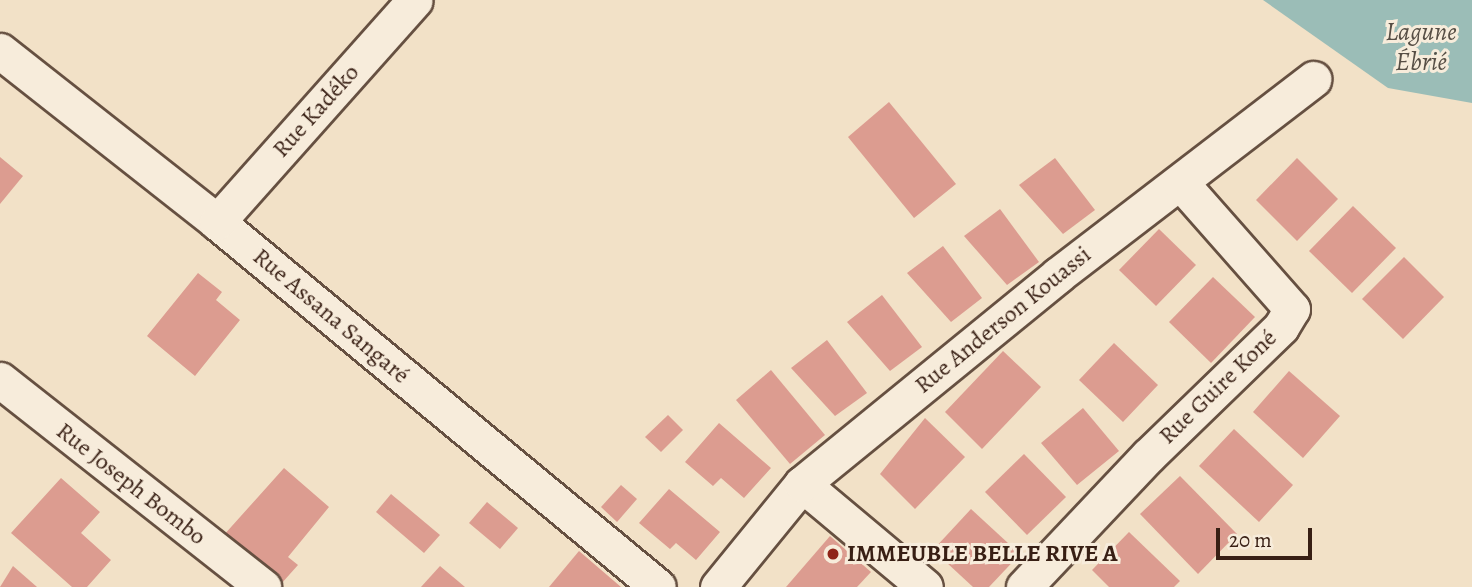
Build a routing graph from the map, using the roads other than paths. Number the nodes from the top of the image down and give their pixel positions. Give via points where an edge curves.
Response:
1 (415, 0) edge
2 (0, 51) edge
3 (1312, 79) dead end
4 (1180, 182) junction
5 (217, 222) junction
6 (0, 380) edge
7 (802, 484) junction
8 (227, 576) edge
9 (263, 587) edge
10 (658, 587) edge
11 (718, 587) edge
12 (925, 587) edge
13 (1024, 587) edge

1 - 5 street, Rue Kadéko
2 - 5 street, Rue Assana Sangaré
3 - 4 street, Rue Anderson Kouassi
4 - 7 street, Rue Anderson Kouassi
4 - 13 street, Rue Guire Koné via 1292,309 1281,327 1147,456
5 - 10 street, Rue Assana Sangaré
6 - 8 street, Rue Joseph Bombo
7 - 11 street, Rue Anderson Kouassi
7 - 12 street
8 - 9 street, Rue Joseph Bombo

